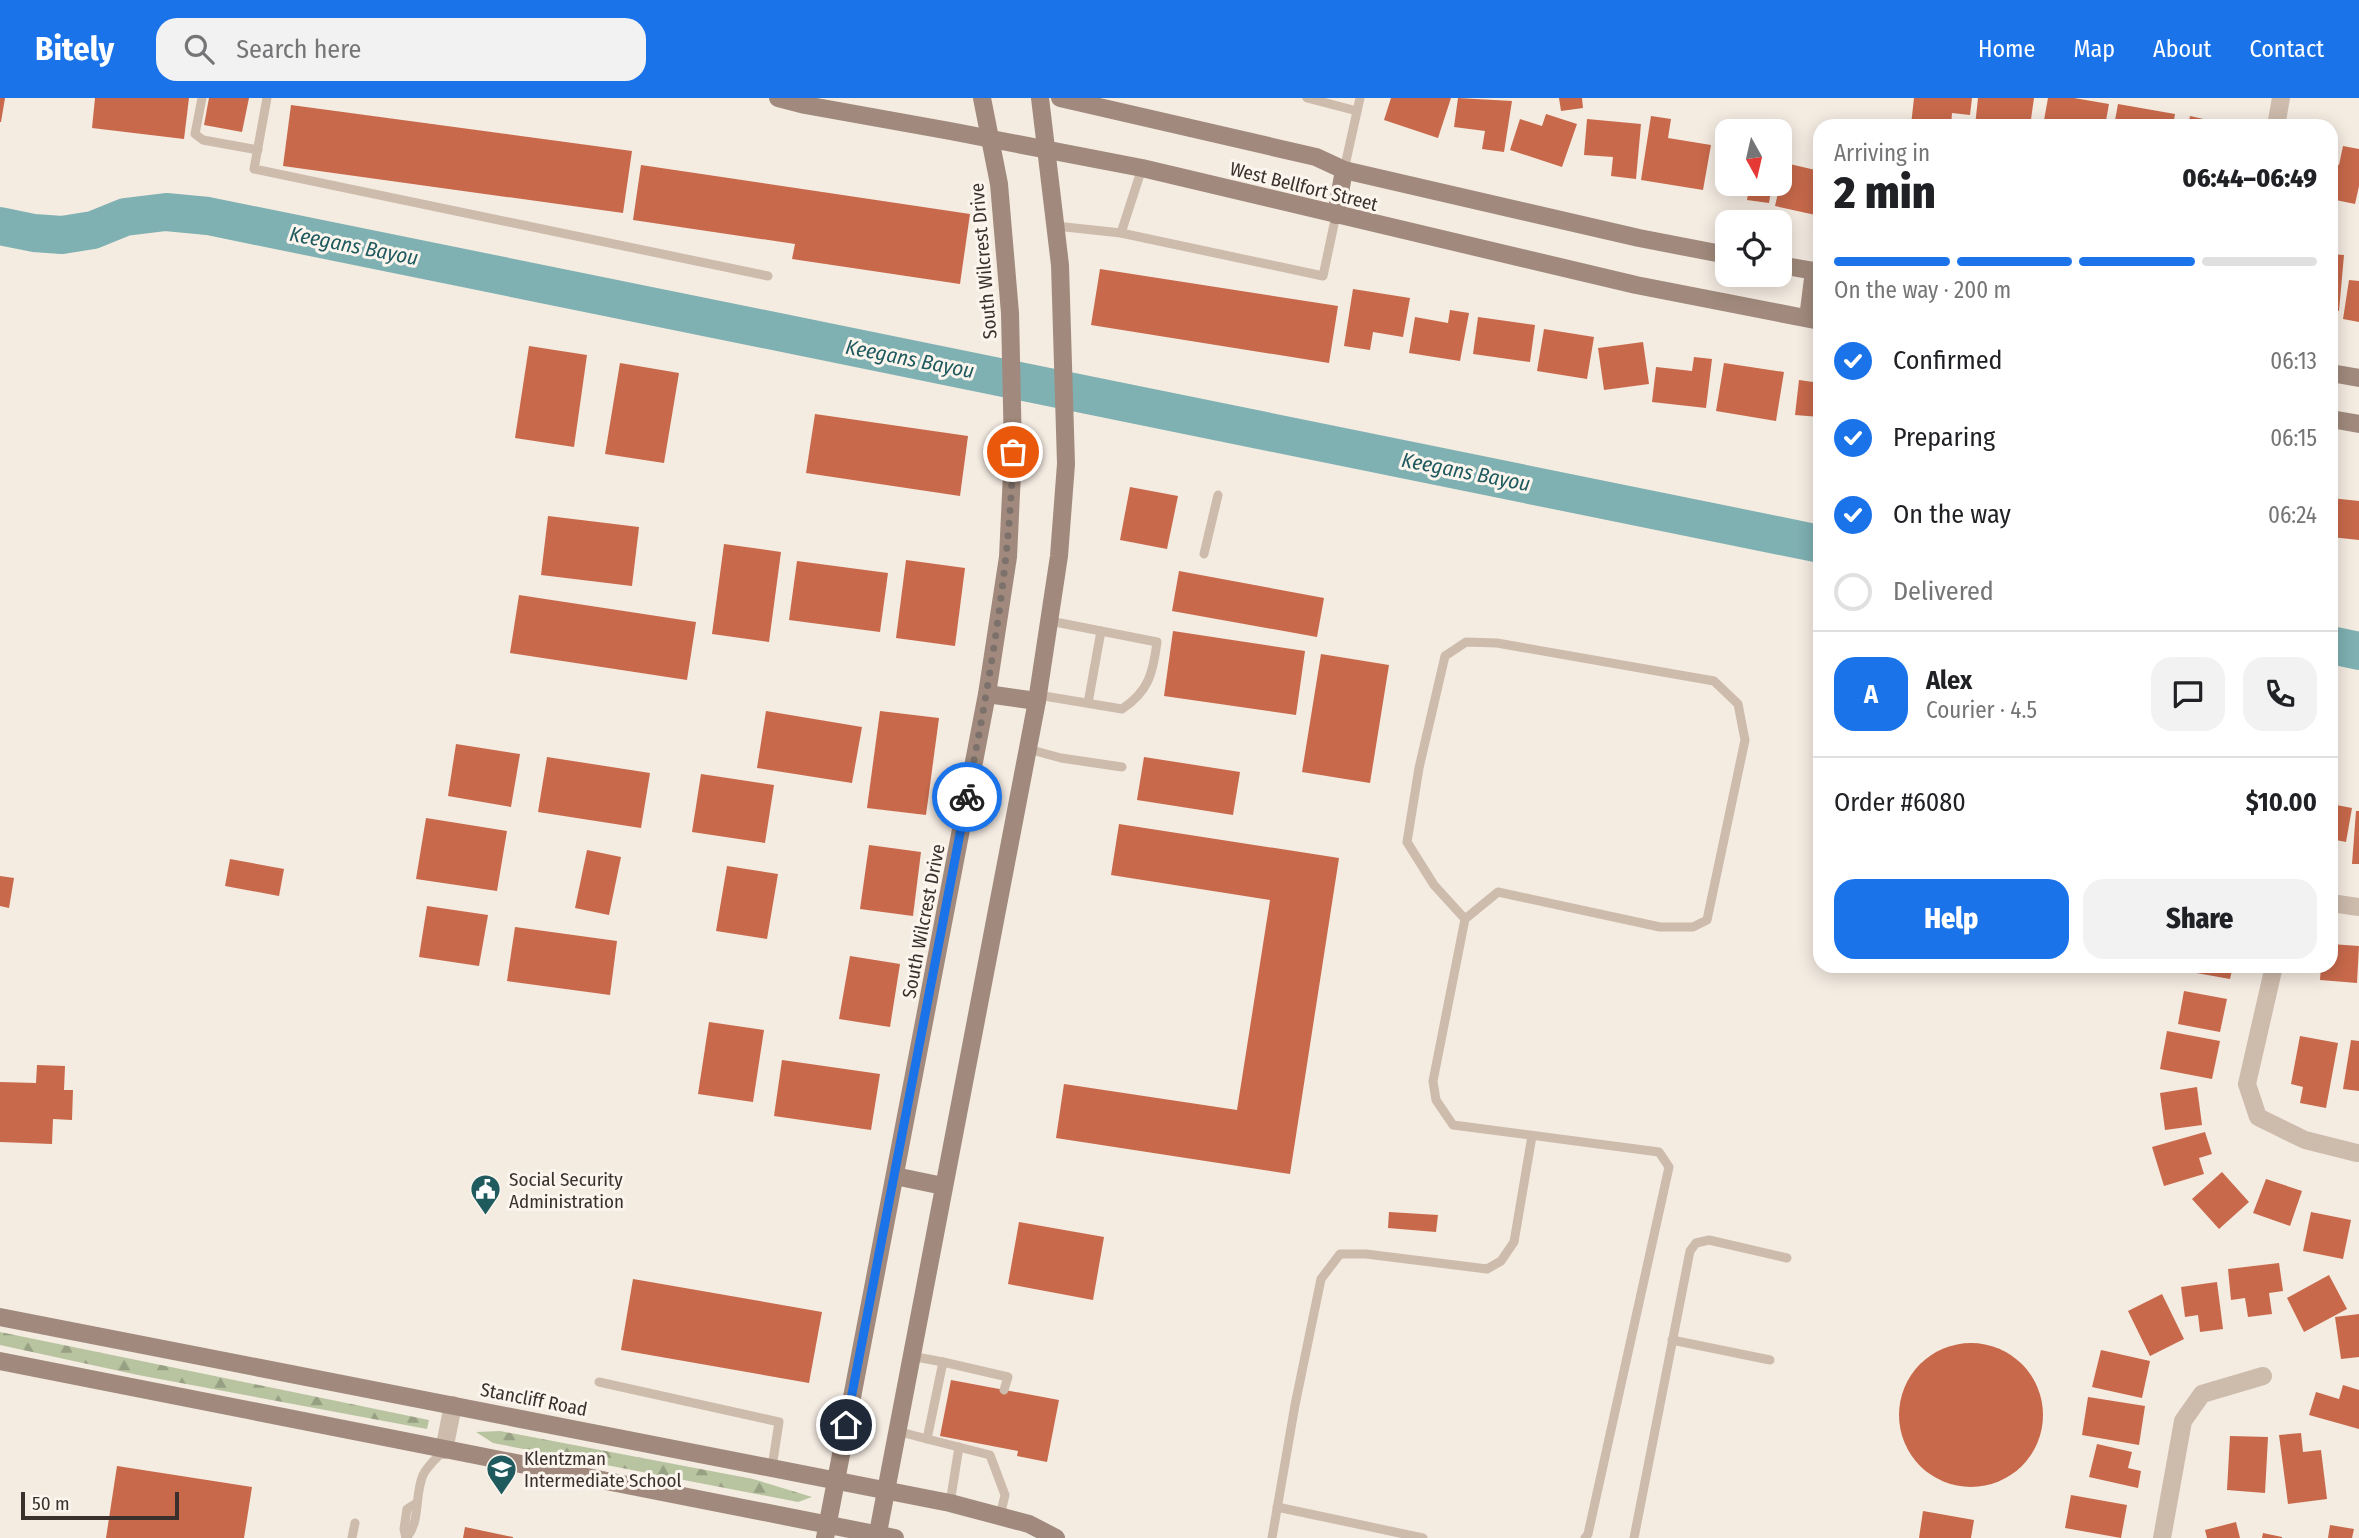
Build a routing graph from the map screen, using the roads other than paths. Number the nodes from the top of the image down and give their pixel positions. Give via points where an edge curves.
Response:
1 (202, 98) edge
2 (267, 98) edge
3 (778, 98) edge
4 (982, 98) edge
5 (1040, 98) edge
6 (1060, 98) edge
7 (1307, 98) edge
8 (1360, 98) edge
9 (2281, 98) edge
10 (1357, 111) junction
11 (2277, 119) edge
12 (990, 139) junction
13 (258, 150) junction
14 (1047, 150) junction
15 (1142, 168) junction
16 (1344, 170) junction
17 (1336, 215) junction
18 (1056, 226) junction
19 (1121, 233) junction
20 (1715, 253) edge
21 (1792, 267) edge
22 (1813, 271) edge
23 (768, 276) dead end
24 (1813, 319) edge
25 (2338, 374) edge
26 (2359, 378) edge
27 (2338, 420) edge
28 (2359, 424) edge
29 (1218, 495) dead end
30 (1204, 554) dead end
31 (1050, 621) junction
32 (1101, 631) junction
33 (987, 694) junction
34 (1038, 698) junction
35 (1088, 703) junction
36 (1028, 749) junction
37 (1122, 767) dead end
38 (2338, 903) edge
39 (2359, 907) edge
40 (1465, 919) junction
41 (2272, 973) edge
42 (1532, 1136) junction
43 (2357, 1153) dead end
44 (895, 1177) junction
45 (943, 1186) junction
46 (1787, 1258) dead end
47 (0, 1317) edge
48 (1672, 1340) junction
49 (911, 1356) junction
50 (1770, 1360) dead end
51 (0, 1361) edge
52 (943, 1362) junction
53 (2263, 1376) dead end
54 (599, 1382) dead end
55 (1004, 1390) dead end
56 (934, 1403) junction
57 (453, 1405) junction
58 (946, 1405) dead end
59 (897, 1432) junction
60 (927, 1439) junction
61 (959, 1447) junction
62 (444, 1450) junction
63 (772, 1467) junction
64 (836, 1480) junction
65 (886, 1490) junction
66 (950, 1503) junction
67 (1277, 1507) junction
68 (1000, 1516) junction
69 (355, 1523) dead end
70 (827, 1532) edge
71 (877, 1537) edge
72 (352, 1538) edge
73 (406, 1538) edge
74 (895, 1538) edge
75 (1056, 1538) edge
76 (1272, 1538) edge
77 (1421, 1538) edge
78 (1584, 1538) edge
79 (1634, 1538) edge
80 (2162, 1538) edge

1 - 13 lane via 195,134 203,140
2 - 13 lane
3 - 12 main road, West Bellfort Street
4 - 12 main road, South Wilcrest Drive
5 - 14 main road
6 - 16 main road, West Bellfort Street via 1316,157
7 - 10 lane
8 - 10 lane
9 - 11 street
10 - 16 lane
12 - 14 main road, West Bellfort Street
12 - 33 main road, South Wilcrest Drive via 999,184 1010,326 1013,484
13 - 23 lane via 254,169
14 - 15 main road, West Bellfort Street
14 - 18 main road
15 - 17 main road, West Bellfort Street
15 - 19 lane
16 - 17 main road
16 - 20 main road, West Bellfort Street
17 - 19 lane via 1323,276
17 - 24 main road, West Bellfort Street via 1636,285
18 - 19 lane
18 - 31 main road via 1066,433 1065,493
21 - 22 main road
25 - 26 main road
27 - 28 main road
29 - 30 lane
31 - 32 lane
31 - 34 main road
32 - 35 lane
32 - 35 lane via 1157,642 1153,672 1139,698 1122,709
33 - 34 main road
33 - 44 main road, South Wilcrest Drive
34 - 35 lane
34 - 36 main road
36 - 37 lane
36 - 45 main road
38 - 39 street
40 - 40 lane via 1498,892 1660,927 1693,927 1707,920 1745,740 1738,704 1714,681 1497,643 1465,642 1445,656 1407,842 1434,885
40 - 42 lane via 1433,1081 1436,1100 1453,1125
41 - 43 street via 2247,1084 2258,1117 2305,1140
42 - 67 lane via 1514,1242 1501,1261 1487,1269 1340,1254 1321,1279
42 - 78 lane via 1659,1152 1669,1167
44 - 45 main road
44 - 64 main road, South Wilcrest Drive
45 - 49 main road
46 - 48 lane via 1709,1240 1696,1242 1690,1251
47 - 57 main road, Stancliff Road
48 - 50 lane
48 - 79 lane
49 - 52 lane
49 - 59 main road
51 - 62 main road
52 - 55 lane via 1007,1377
52 - 56 lane
53 - 80 street via 2202,1394 2183,1421
54 - 63 lane via 779,1422
56 - 58 lane
56 - 60 lane
57 - 62 street
57 - 63 main road, Stancliff Road
59 - 60 lane
59 - 65 main road
60 - 61 lane
61 - 66 lane
61 - 68 lane via 991,1450 1005,1495
62 - 70 main road
62 - 73 lane via 423,1473 412,1531
63 - 64 main road, Stancliff Road
64 - 65 main road, Stancliff Road
64 - 70 main road, South Wilcrest Drive
65 - 66 main road, Stancliff Road
65 - 71 main road
66 - 68 main road, Stancliff Road
67 - 76 lane
67 - 77 lane
68 - 75 main road, Stancliff Road
69 - 72 lane
70 - 71 main road
71 - 74 main road

